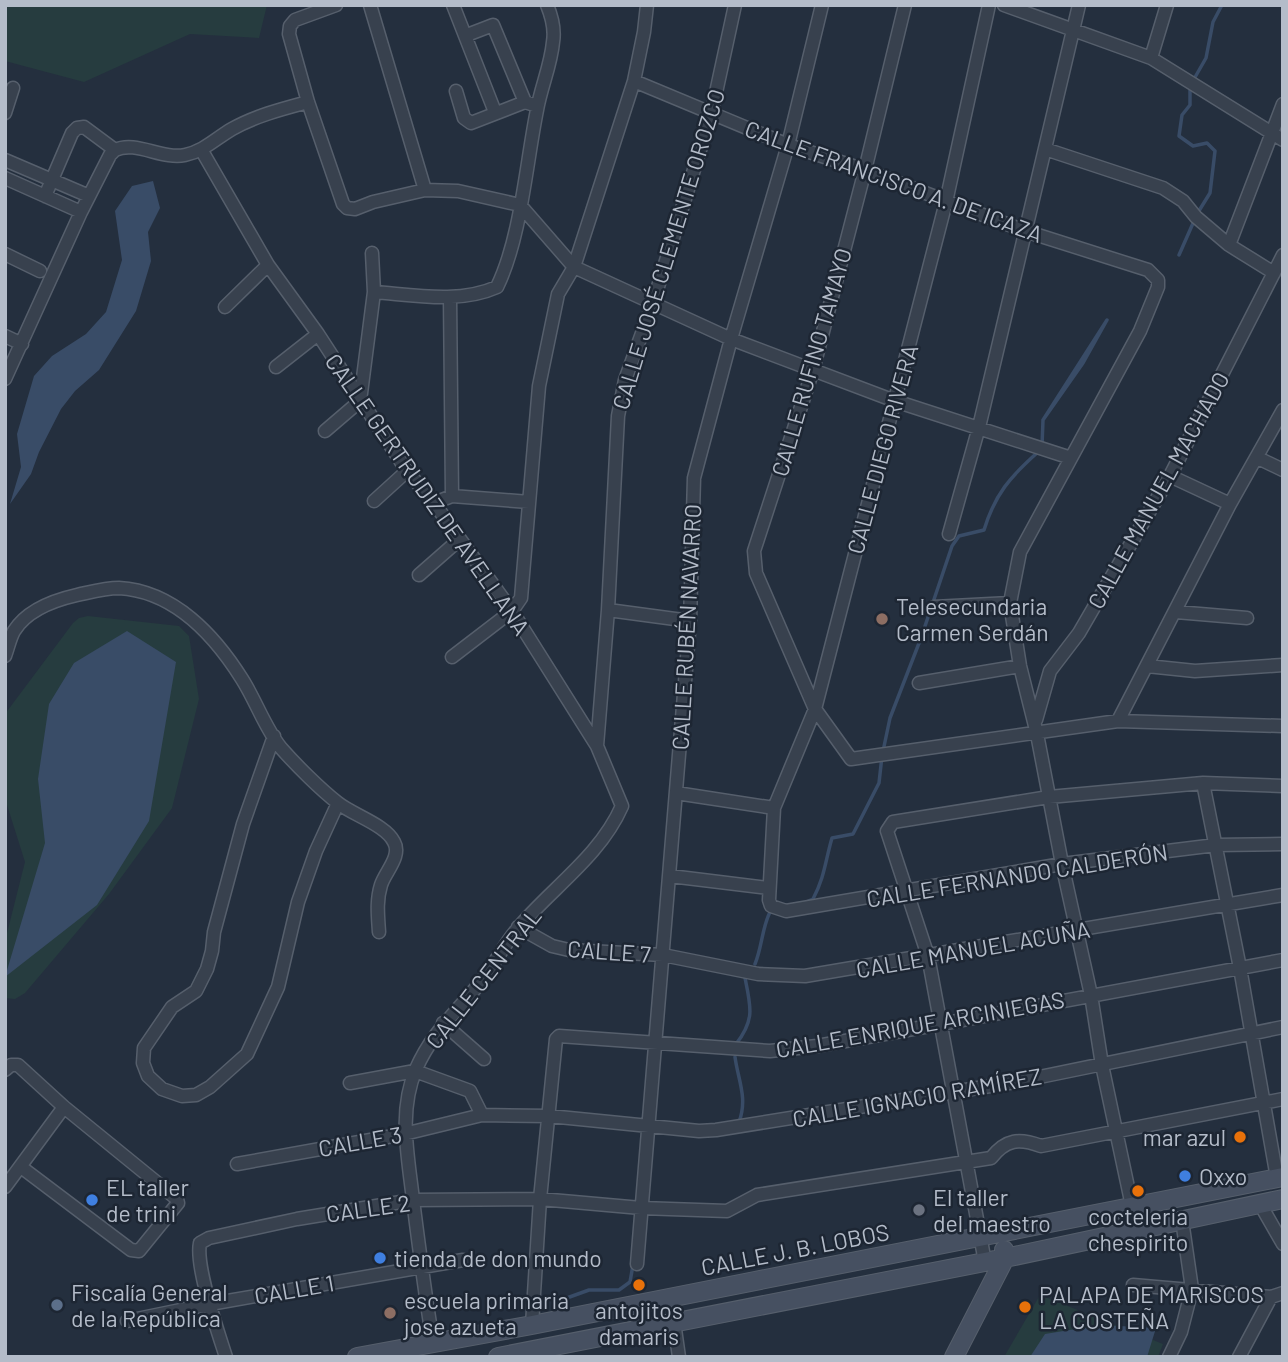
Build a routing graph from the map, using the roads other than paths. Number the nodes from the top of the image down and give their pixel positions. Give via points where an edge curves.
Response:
1 (336, 5) edge
2 (370, 5) edge
3 (453, 5) edge
4 (547, 5) edge
5 (647, 5) edge
6 (734, 5) edge
7 (822, 5) edge
8 (905, 5) edge
9 (989, 5) edge
10 (1004, 5) edge
11 (1079, 5) edge
12 (1167, 5) edge
13 (1073, 30) junction
14 (467, 35) junction
15 (1151, 58) junction
16 (634, 81) junction
17 (13, 88) dead end
18 (456, 91) dead end
19 (308, 102) junction
20 (531, 104) junction
21 (1283, 104) edge
22 (712, 111) junction
23 (495, 112) junction
24 (5, 113) edge
25 (1277, 136) edge
26 (788, 145) junction
27 (1045, 149) junction
28 (116, 150) junction
29 (202, 151) junction
30 (5, 160) edge
31 (865, 170) junction
32 (5, 178) edge
33 (53, 181) junction
34 (425, 190) junction
35 (89, 196) junction
36 (46, 197) junction
37 (946, 202) junction
38 (520, 205) junction
39 (81, 212) junction
40 (1025, 231) junction
41 (1229, 245) junction
42 (372, 253) dead end
43 (5, 254) edge
44 (1283, 255) edge
45 (268, 265) junction
46 (574, 267) junction
47 (40, 271) dead end
48 (1274, 273) junction
49 (1155, 275) joint
50 (374, 292) junction
51 (450, 297) junction
52 (653, 303) junction
53 (225, 307) dead end
54 (318, 334) junction
55 (5, 336) edge
56 (731, 339) junction
57 (22, 344) junction
58 (276, 367) dead end
59 (813, 370) junction
60 (5, 379) edge
61 (360, 401) junction
62 (895, 401) junction
63 (1283, 410) edge
64 (979, 427) junction
65 (325, 431) dead end
66 (1070, 458) junction
67 (1258, 458) junction
68 (1283, 470) edge
69 (407, 471) junction
70 (1170, 476) junction
71 (452, 496) junction
72 (374, 501) dead end
73 (529, 502) junction
74 (434, 503) junction
75 (1230, 504) junction
76 (949, 534) dead end
77 (460, 539) junction
78 (419, 575) dead end
79 (1010, 603) junction
80 (934, 607) dead end
81 (608, 610) junction
82 (512, 611) junction
83 (1176, 612) junction
84 (1247, 618) dead end
85 (690, 621) junction
86 (9, 631) edge
87 (5, 656) edge
88 (452, 657) dead end
89 (1283, 665) edge
90 (1020, 666) junction
91 (1147, 666) junction
92 (919, 683) dead end
93 (815, 709) junction
94 (1118, 721) junction
95 (1283, 726) edge
96 (1036, 729) junction
97 (274, 736) junction
98 (597, 746) junction
99 (1203, 783) junction
100 (1283, 786) edge
101 (676, 793) junction
102 (1049, 797) junction
103 (338, 803) junction
104 (622, 806) joint
105 (774, 808) junction
106 (1283, 844) edge
107 (1216, 845) junction
108 (1062, 864) junction
109 (670, 876) junction
110 (768, 888) junction
111 (908, 892) junction
112 (1283, 895) edge
113 (1228, 904) junction
114 (518, 927) junction
115 (1076, 931) junction
116 (379, 932) dead end
117 (663, 955) junction
118 (928, 956) junction
119 (1283, 960) edge
120 (1240, 968) junction
121 (1091, 995) junction
122 (443, 1023) junction
123 (942, 1024) junction
124 (1283, 1027) edge
125 (1252, 1033) junction
126 (654, 1042) junction
127 (484, 1059) dead end
128 (1102, 1065) junction
129 (8, 1068) edge
130 (415, 1071) junction
131 (350, 1083) dead end
132 (953, 1091) junction
133 (1283, 1099) edge
134 (1265, 1102) junction
135 (64, 1107) junction
136 (482, 1115) junction
137 (549, 1116) junction
138 (648, 1126) junction
139 (1116, 1131) junction
140 (404, 1134) junction
141 (966, 1162) junction
142 (237, 1164) dead end
143 (21, 1167) junction
144 (1280, 1178) edge
145 (5, 1187) edge
146 (540, 1199) junction
147 (1283, 1199) edge
148 (414, 1200) junction
149 (1260, 1204) junction
150 (1132, 1206) junction
151 (641, 1208) junction
152 (1182, 1220) junction
153 (1002, 1232) junction
154 (981, 1237) junction
155 (1283, 1244) edge
156 (1005, 1258) junction
157 (463, 1260) dead end
158 (985, 1262) junction
159 (637, 1264) dead end
160 (421, 1268) junction
161 (1133, 1284) dead end
162 (1192, 1289) junction
163 (1277, 1295) edge
164 (210, 1304) junction
165 (127, 1321) dead end
166 (674, 1322) junction
167 (532, 1325) junction
168 (433, 1342) junction
169 (1170, 1354) edge
170 (226, 1357) edge
171 (358, 1357) edge
172 (498, 1357) edge
173 (679, 1357) edge
174 (954, 1357) edge
175 (1239, 1357) edge

1 - 19 street via 290,26
2 - 34 street
3 - 14 street
4 - 20 street via 554,38 551,62
5 - 16 street
6 - 22 street, CALLE JOSÉ CLEMENTE OROZCO
7 - 26 street, CALLE RUBÉN NAVARRO
8 - 31 street, CALLE RUFINO TAMAYO
9 - 37 street, CALLE DIEGO RIVERA
10 - 13 street
11 - 13 street
12 - 15 street
13 - 15 street
13 - 27 street
14 - 20 street via 493,25
14 - 23 street
15 - 25 street
16 - 22 street, CALLE FRANCISCO A. DE ICAZA
16 - 46 street
17 - 24 street
18 - 23 street via 467,122
19 - 29 street via 247,121
19 - 34 street via 347,208
20 - 23 street
20 - 38 street
21 - 25 street
22 - 26 street, CALLE FRANCISCO A. DE ICAZA
22 - 52 street, CALLE JOSÉ CLEMENTE OROZCO
25 - 41 street
26 - 31 street, CALLE FRANCISCO A. DE ICAZA
26 - 56 street, CALLE RUBÉN NAVARRO
27 - 40 street
27 - 41 street via 1163,188
28 - 29 street via 128,147 181,156
28 - 33 street via 85,127 77,128
28 - 35 street
29 - 45 street, CALLE GERTRUDIZ DE AVELLANA
30 - 33 street
31 - 37 street, CALLE FRANCISCO A. DE ICAZA
31 - 59 street, CALLE RUFINO TAMAYO
32 - 36 street
33 - 35 street
33 - 36 street
34 - 38 street via 458,191
35 - 39 street
36 - 39 street
37 - 40 street, CALLE FRANCISCO A. DE ICAZA
37 - 62 street, CALLE DIEGO RIVERA
38 - 46 street
38 - 51 street via 497,287
39 - 57 street
40 - 49 street, CALLE FRANCISCO A. DE ICAZA
40 - 64 street
41 - 48 street
42 - 50 street
43 - 47 street
44 - 48 street, CALLE MANUEL MACHADO
45 - 53 street
45 - 54 street, CALLE GERTRUDIZ DE AVELLANA
46 - 52 street
46 - 73 street via 558,294 539,386
48 - 70 street, CALLE MANUEL MACHADO
49 - 66 street, CALLE MANUEL MACHADO via 1158,287 1140,331
50 - 51 street
50 - 61 street
51 - 71 street
52 - 56 street
52 - 81 street, CALLE JOSÉ CLEMENTE OROZCO via 625,380 618,416
54 - 58 street
54 - 61 street, CALLE GERTRUDIZ DE AVELLANA
55 - 57 street
56 - 59 street
56 - 85 street, CALLE RUBÉN NAVARRO via 694,478
57 - 60 street
59 - 62 street
59 - 93 street, CALLE RUFINO TAMAYO via 754,551 756,573
61 - 65 street
61 - 69 street, CALLE GERTRUDIZ DE AVELLANA
62 - 64 street
62 - 93 street, CALLE DIEGO RIVERA
63 - 67 street
64 - 66 street
64 - 76 street
66 - 79 street, CALLE MANUEL MACHADO via 1020,552
67 - 68 street
67 - 75 street
69 - 72 street
69 - 74 street, CALLE GERTRUDIZ DE AVELLANA
70 - 75 street
70 - 96 street, CALLE MANUEL MACHADO via 1079,633 1050,671
71 - 73 street
71 - 74 street
73 - 82 street via 523,588
74 - 77 street, CALLE GERTRUDIZ DE AVELLANA
75 - 83 street
77 - 78 street
77 - 82 street, CALLE GERTRUDIZ DE AVELLANA
79 - 80 street
79 - 90 street, CALLE MANUEL MACHADO
81 - 85 street
81 - 98 street, CALLE JOSÉ CLEMENTE OROZCO
82 - 88 street
82 - 98 street, CALLE GERTRUDIZ DE AVELLANA
83 - 84 street
83 - 91 street
85 - 101 street, CALLE RUBÉN NAVARRO
86 - 87 street
86 - 97 street via 26,616 72,596 118,588 161,600 198,623 215,642 242,678
89 - 91 street via 1195,671
90 - 92 street
90 - 96 street, CALLE MANUEL MACHADO
91 - 94 street
93 - 96 street, CALLE RUFINO TAMAYO via 851,759
93 - 105 street, CALLE DIEGO RIVERA
94 - 95 street
94 - 96 street
96 - 102 street, CALLE MANUEL MACHADO
97 - 103 street
97 - 103 street via 243,824 207,970 195,991 172,1007 144,1048 148,1076 162,1089 196,1095 247,1054 278,987 298,902
98 - 104 street, CALLE GERTRUDIZ DE AVELLANA
99 - 100 street
99 - 102 street
99 - 107 street
101 - 105 street
101 - 109 street, CALLE RUBÉN NAVARRO
102 - 108 street, CALLE MANUEL MACHADO
102 - 111 street via 893,822 887,831
103 - 116 street via 387,832 397,848 381,884
104 - 114 street, CALLE CENTRAL via 581,865
105 - 110 street, CALLE DIEGO RIVERA
106 - 107 street, CALLE FERNANDO CALDERÓN
107 - 108 street, CALLE FERNANDO CALDERÓN
107 - 113 street
108 - 111 street, CALLE FERNANDO CALDERÓN
108 - 115 street, CALLE MANUEL MACHADO
109 - 110 street
109 - 117 street, CALLE RUBÉN NAVARRO
110 - 111 street, CALLE FERNANDO CALDERÓN via 771,906 786,911
111 - 118 street
112 - 113 street, CALLE MANUEL ACUÑA
113 - 115 street, CALLE MANUEL ACUÑA
113 - 120 street
114 - 117 street, CALLE 7 via 569,950
114 - 122 street, CALLE CENTRAL via 484,977
115 - 118 street, CALLE MANUEL ACUÑA
115 - 121 street, CALLE MANUEL MACHADO
117 - 118 street, CALLE MANUEL ACUÑA via 778,976 816,975
117 - 126 street, CALLE RUBÉN NAVARRO
118 - 123 street
119 - 120 street, CALLE ENRIQUE ARCINIEGAS
120 - 121 street, CALLE ENRIQUE ARCINIEGAS
120 - 125 street
121 - 123 street, CALLE ENRIQUE ARCINIEGAS
121 - 128 street, CALLE MANUEL MACHADO
122 - 127 street
122 - 130 street, CALLE CENTRAL
123 - 126 street, CALLE ENRIQUE ARCINIEGAS via 770,1051
123 - 132 street
124 - 125 street, CALLE IGNACIO RAMÍREZ
125 - 128 street, CALLE IGNACIO RAMÍREZ
125 - 134 street
126 - 137 street, CALLE ENRIQUE ARCINIEGAS via 562,1035 556,1040
126 - 138 street, CALLE RUBÉN NAVARRO
128 - 132 street, CALLE IGNACIO RAMÍREZ
128 - 139 street, CALLE MANUEL MACHADO
129 - 135 street via 18,1065
130 - 131 street
130 - 136 street via 470,1091
130 - 140 street, CALLE CENTRAL
132 - 138 street, CALLE IGNACIO RAMÍREZ via 716,1130
132 - 141 street
133 - 134 street
134 - 139 street
134 - 144 street
135 - 143 street
135 - 143 street via 178,1202 139,1251 131,1250
136 - 137 street, CALLE 3
136 - 140 street, CALLE 3
137 - 138 street, CALLE IGNACIO RAMÍREZ
137 - 146 street
138 - 151 street, CALLE RUBÉN NAVARRO
139 - 141 street, CALLE 2 via 1041,1146 1012,1140 991,1157
139 - 150 street, CALLE MANUEL MACHADO
140 - 142 street, CALLE 3
140 - 148 street, CALLE CENTRAL
141 - 151 street, CALLE 2 via 757,1195 727,1210
141 - 154 street
143 - 145 street
144 - 150 main road, CALLE J. B. LOBOS
146 - 148 street, CALLE 2
146 - 151 street, CALLE 2
146 - 167 street
147 - 149 main road
148 - 160 street, CALLE CENTRAL
148 - 164 street, CALLE 2 via 209,1238 200,1243 199,1255
149 - 152 main road
149 - 155 street
150 - 153 main road, CALLE J. B. LOBOS
151 - 159 street, CALLE RUBÉN NAVARRO
152 - 156 main road
152 - 162 street
153 - 154 main road, CALLE J. B. LOBOS
153 - 156 main road
154 - 158 street
154 - 167 main road, CALLE J. B. LOBOS
156 - 158 main road
156 - 174 main road
157 - 160 street, CALLE 1
158 - 166 main road
160 - 164 street, CALLE 1
160 - 168 street, CALLE CENTRAL
161 - 162 street
162 - 163 street
162 - 169 street via 1189,1309
163 - 175 street
164 - 165 street, CALLE 1
164 - 170 street
166 - 172 main road
166 - 173 street
167 - 168 main road, CALLE J. B. LOBOS
168 - 171 main road, CALLE J. B. LOBOS

